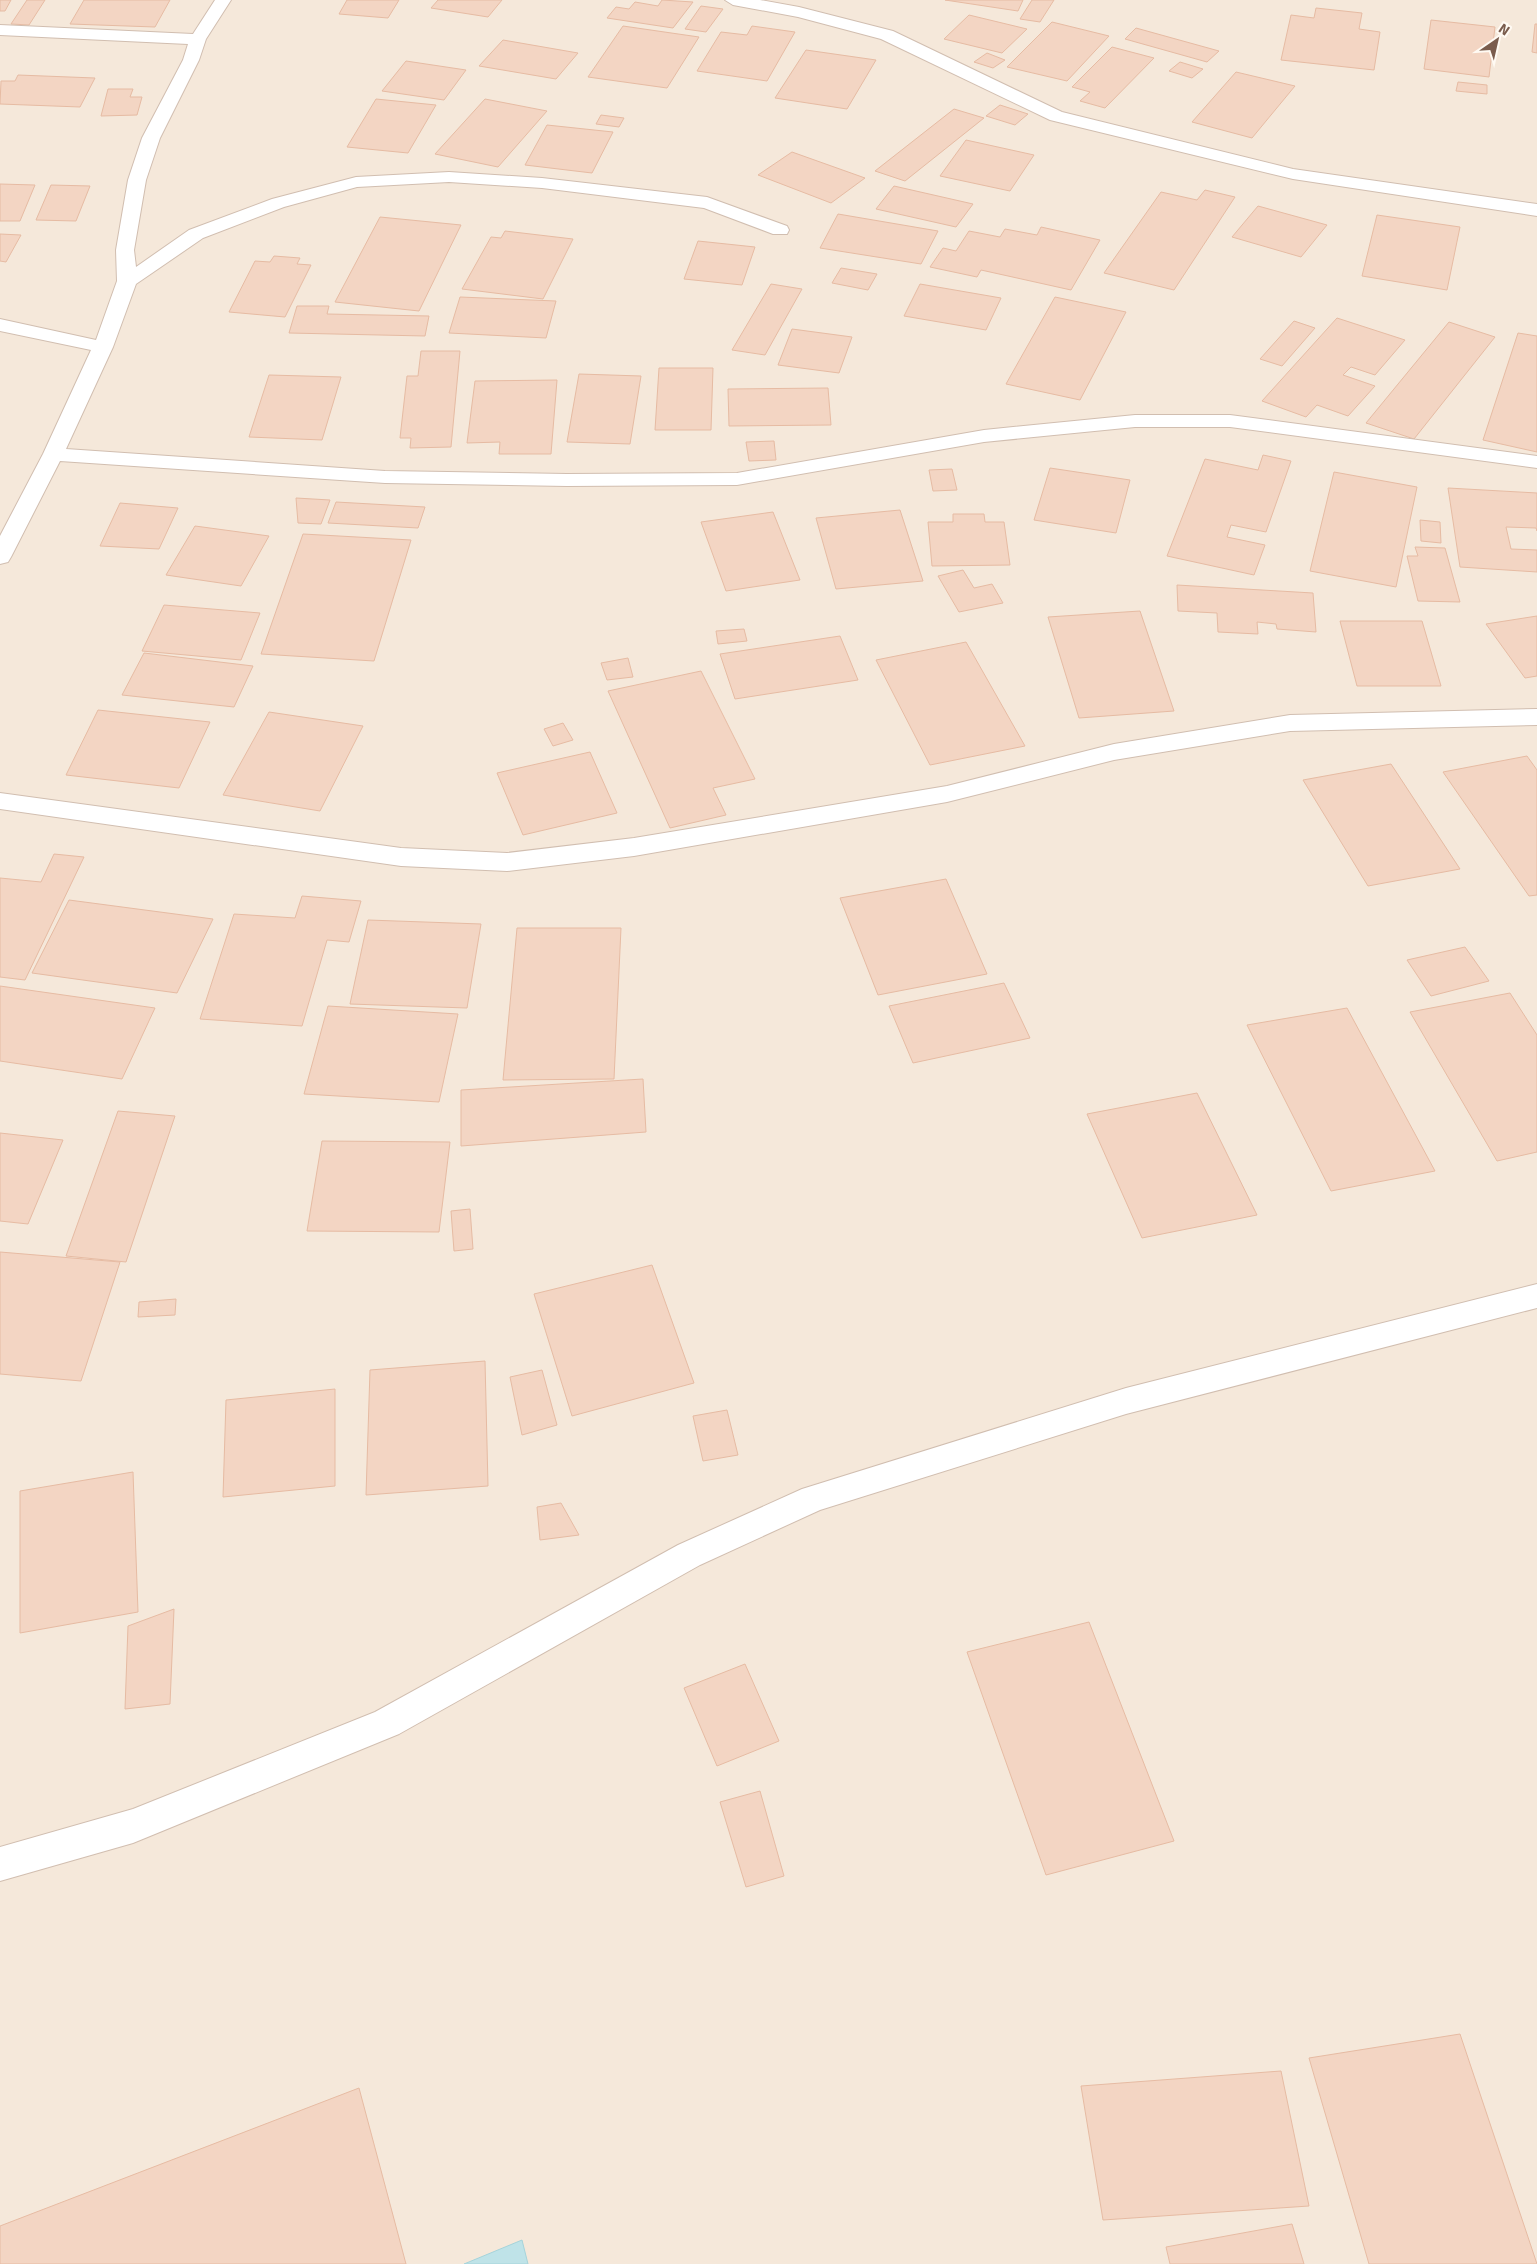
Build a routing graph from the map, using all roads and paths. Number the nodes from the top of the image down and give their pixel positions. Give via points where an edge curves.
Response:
1 (223, 0) edge
2 (733, 0) edge
3 (0, 30) edge
4 (198, 39) junction
5 (1537, 210) edge
6 (780, 230) dead end
7 (127, 282) junction
8 (0, 325) edge
9 (103, 347) junction
10 (53, 454) junction
11 (1537, 462) edge
12 (0, 557) edge
13 (1537, 716) edge
14 (0, 801) edge
15 (1537, 1296) edge
16 (0, 1864) edge

1 - 4 street
2 - 5 street via 798,12 887,35 1056,116 1293,174
3 - 4 street
4 - 7 street via 191,60 151,138 137,180 125,250
6 - 7 street via 707,203 542,183 449,177 356,182 278,203 196,234
7 - 9 street
8 - 9 street
9 - 10 street
10 - 11 street via 384,477 737,478 984,436 1135,421 1230,421
10 - 12 street
13 - 14 street via 1290,723 1114,752 937,795 634,847 507,862 401,857
15 - 16 street via 1126,1401 813,1499 689,1555 387,1723 132,1826

